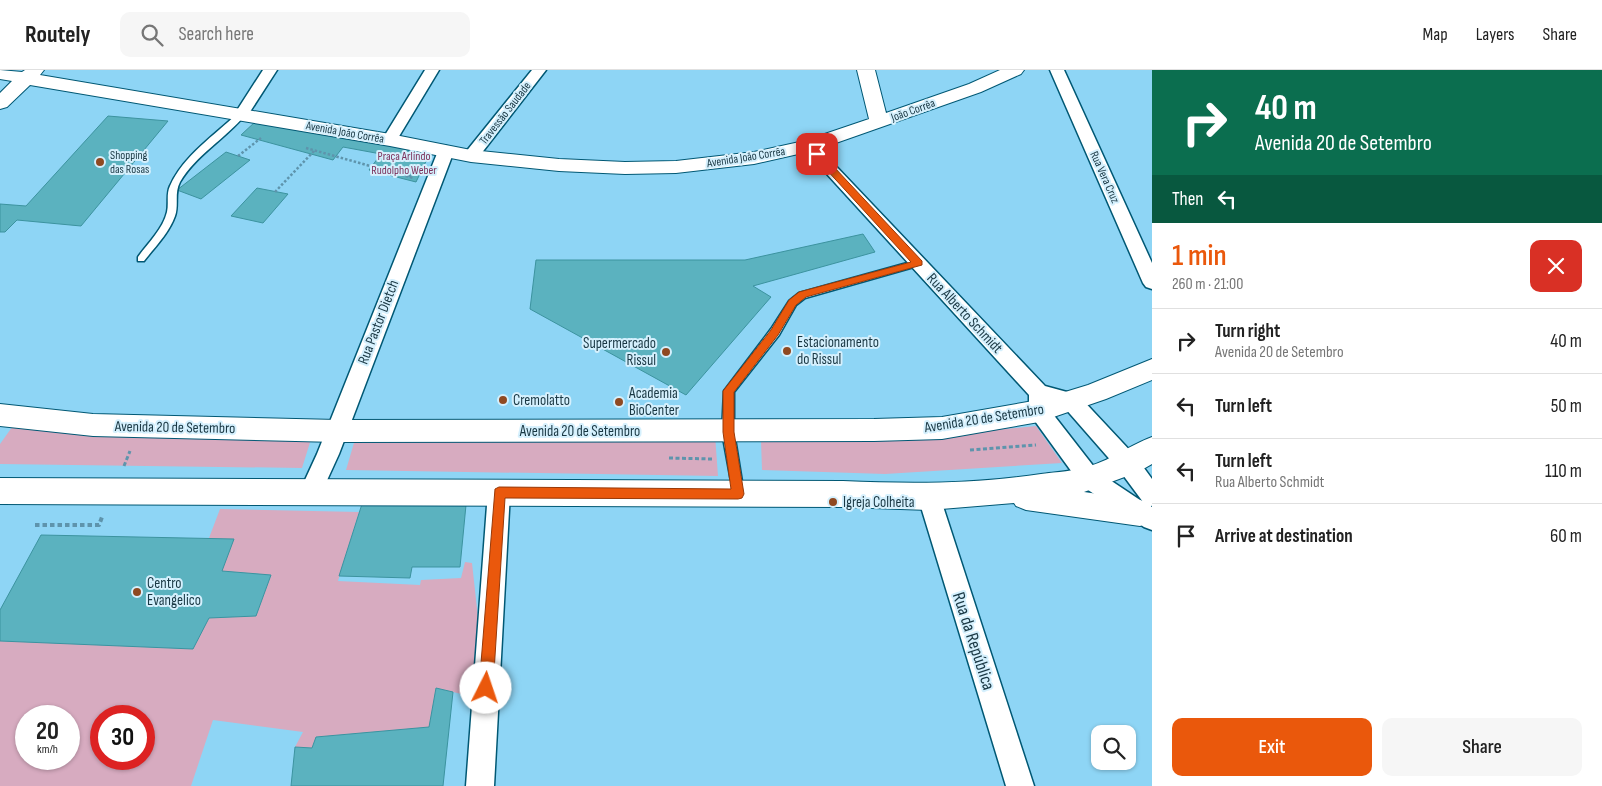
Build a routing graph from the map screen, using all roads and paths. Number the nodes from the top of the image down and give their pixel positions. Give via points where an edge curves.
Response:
1 (270, 70) edge
2 (432, 70) edge
3 (539, 70) edge
4 (866, 70) edge
5 (1015, 70) edge
6 (1057, 70) edge
7 (0, 74) edge
8 (30, 74) edge
9 (0, 103) edge
10 (241, 115) junction
11 (278, 121) junction
12 (879, 122) junction
13 (390, 140) junction
14 (297, 146) dead end
15 (809, 146) junction
16 (314, 150) junction
17 (446, 151) junction
18 (238, 156) dead end
19 (471, 156) junction
20 (433, 183) junction
21 (275, 192) dead end
22 (141, 259) dead end
23 (918, 263) junction
24 (1152, 283) edge
25 (1152, 369) edge
26 (1071, 401) junction
27 (1039, 402) junction
28 (0, 415) edge
29 (337, 431) junction
30 (728, 432) junction
31 (1152, 449) edge
32 (1128, 464) junction
33 (1090, 478) junction
34 (0, 491) edge
35 (499, 492) junction
36 (310, 493) junction
37 (1000, 493) junction
38 (738, 494) junction
39 (929, 497) junction
40 (106, 509) dead end
41 (1148, 509) edge
42 (36, 525) dead end
43 (480, 786) edge
44 (1020, 786) edge

1 - 10 street
2 - 13 street
3 - 19 street, Travessão Saudade
4 - 12 main road
5 - 12 main road, João Corrêa
6 - 24 street, Rua Vera Cruz
7 - 8 main road, Avenida João Corrêa
8 - 9 main road
8 - 10 main road, Avenida João Corrêa
10 - 11 main road, Avenida João Corrêa
10 - 22 lane via 197,157 175,184 171,196 172,211 166,225
11 - 13 main road, Avenida João Corrêa
11 - 18 path
12 - 15 main road, João Corrêa
13 - 17 main road, Avenida João Corrêa
14 - 16 path
15 - 19 main road, Avenida João Corrêa via 754,158 676,167 560,165
15 - 23 street, Rua Alberto Schmidt
16 - 20 path
16 - 21 path
17 - 19 main road, Avenida João Corrêa
17 - 20 street, Rua Pastor Dietch
20 - 29 street, Rua Pastor Dietch
23 - 27 street, Rua Alberto Schmidt
23 - 30 lane via 802,295 792,303 775,332 729,391
25 - 26 main road, Avenida 20 de Setembro
26 - 27 main road, Avenida 20 de Setembro
26 - 32 street
27 - 30 main road, Avenida 20 de Setembro via 942,428
27 - 33 street, Rua Alberto Schmidt
28 - 29 main road, Avenida 20 de Setembro via 93,425
29 - 30 main road, Avenida 20 de Setembro
29 - 36 street, Rua Pastor Dietch
30 - 38 lane
31 - 32 main road
32 - 33 main road
32 - 41 street
33 - 37 main road
33 - 41 street, Rua Alberto Schmidt
34 - 36 main road
35 - 36 main road
35 - 38 main road
35 - 43 street
37 - 39 main road
37 - 41 main road
38 - 39 main road
39 - 44 street, Rua da República
40 - 42 path via 99,525

